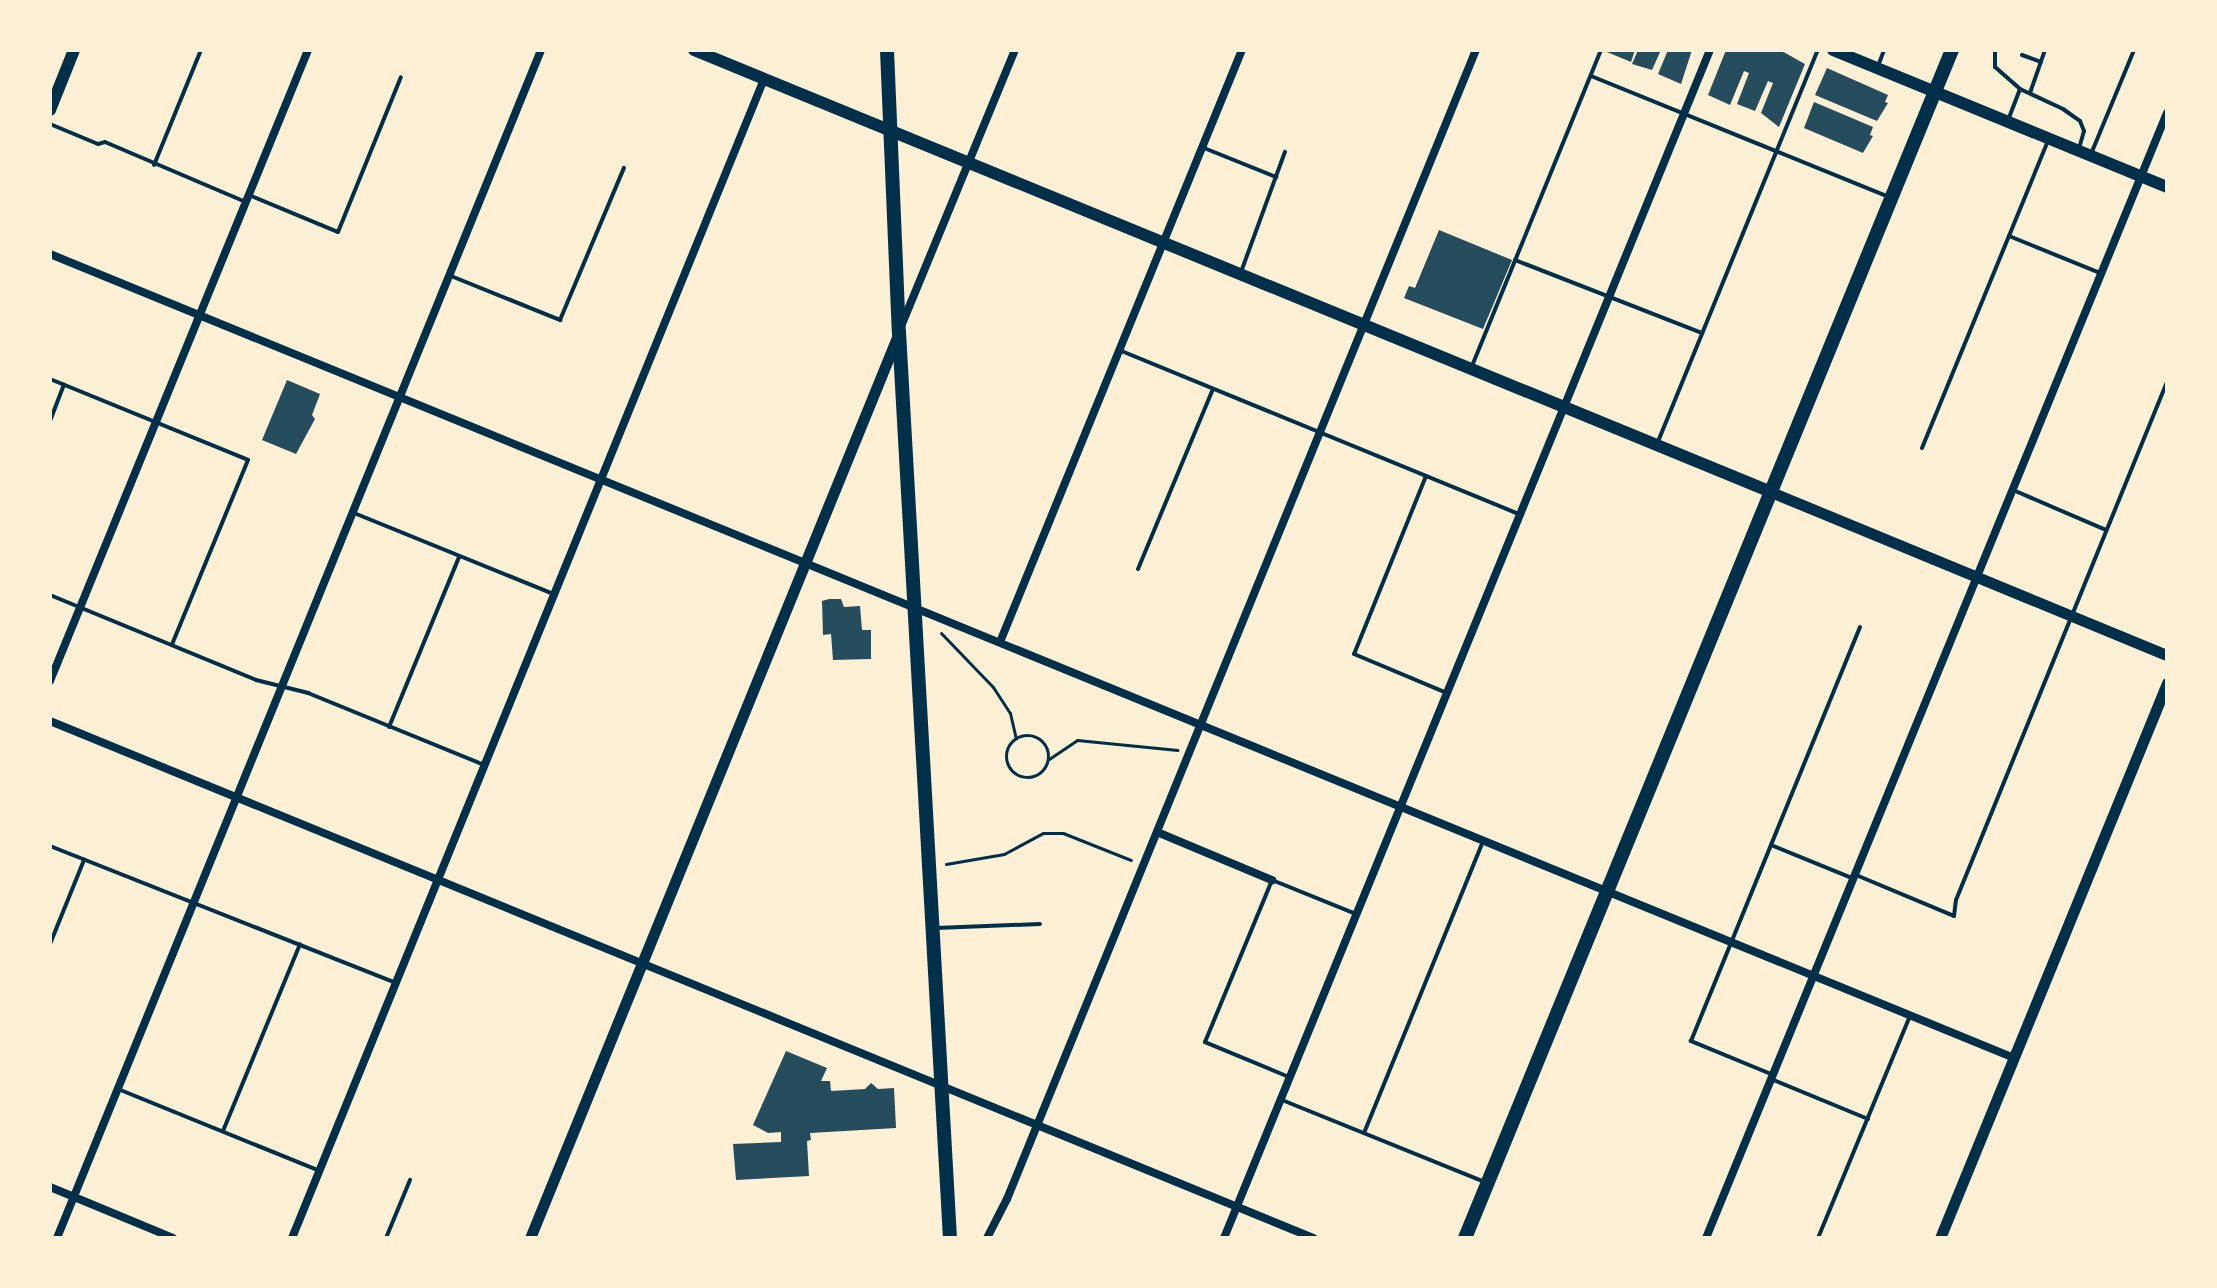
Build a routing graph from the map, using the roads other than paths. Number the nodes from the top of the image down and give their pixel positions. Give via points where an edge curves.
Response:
1 (74, 50) edge
2 (201, 50) edge
3 (308, 50) edge
4 (541, 50) edge
5 (694, 50) edge
6 (887, 50) edge
7 (1015, 50) edge
8 (1242, 50) edge
9 (1476, 50) edge
10 (1601, 50) edge
11 (1710, 50) edge
12 (1818, 50) edge
13 (1833, 50) edge
14 (1884, 50) edge
15 (1952, 50) edge
16 (1995, 50) edge
17 (2045, 50) edge
18 (2134, 50) edge
19 (2022, 55) dead end
20 (2041, 62) junction
21 (1877, 68) junction
22 (1591, 76) junction
23 (401, 77) dead end
24 (764, 79) junction
25 (2020, 89) junction
26 (1935, 91) junction
27 (2030, 93) junction
28 (50, 110) edge
29 (2167, 113) edge
30 (1684, 114) junction
31 (2007, 121) junction
32 (50, 124) edge
33 (891, 131) junction
34 (2049, 138) junction
35 (1202, 147) junction
36 (1776, 151) junction
37 (1285, 152) dead end
38 (2084, 153) junction
39 (969, 163) junction
40 (154, 165) junction
41 (624, 168) dead end
42 (1276, 177) junction
43 (2141, 177) junction
44 (2167, 187) edge
45 (248, 198) junction
46 (1891, 198) junction
47 (2009, 236) junction
48 (1164, 242) junction
49 (50, 254) edge
50 (1515, 260) junction
51 (1240, 274) junction
52 (2101, 274) junction
53 (449, 275) junction
54 (1609, 297) junction
55 (200, 315) junction
56 (1363, 324) junction
57 (899, 332) junction
58 (1702, 333) junction
59 (1119, 350) junction
60 (1471, 368) junction
61 (50, 379) edge
62 (2167, 382) edge
63 (64, 385) junction
64 (1213, 389) junction
65 (400, 396) junction
66 (1566, 407) junction
67 (50, 421) edge
68 (156, 423) junction
69 (1319, 432) junction
70 (1657, 444) junction
71 (1922, 448) dead end
72 (1426, 476) junction
73 (599, 478) junction
74 (2013, 490) junction
75 (1771, 492) junction
76 (352, 512) junction
77 (1520, 515) junction
78 (2107, 530) junction
79 (459, 557) junction
80 (805, 562) junction
81 (1138, 569) dead end
82 (1977, 576) junction
83 (553, 594) junction
84 (50, 595) edge
85 (80, 608) junction
86 (917, 609) junction
87 (2073, 616) junction
88 (1860, 627) dead end
89 (1000, 642) junction
90 (171, 645) junction
91 (2167, 655) edge
92 (50, 681) edge
93 (2167, 683) edge
94 (281, 686) junction
95 (1447, 693) junction
96 (50, 721) edge
97 (1200, 724) junction
98 (389, 727) junction
99 (484, 765) junction
100 (237, 796) junction
101 (1400, 806) junction
102 (1157, 832) junction
103 (1484, 839) junction
104 (1771, 845) junction
105 (50, 846) edge
106 (84, 860) junction
107 (1855, 877) junction
108 (438, 878) junction
109 (1272, 880) junction
110 (1607, 891) junction
111 (193, 902) junction
112 (1356, 914) junction
113 (1040, 924) dead end
114 (934, 928) junction
115 (1731, 942) junction
116 (50, 944) edge
117 (300, 944) junction
118 (643, 962) junction
119 (1814, 976) junction
120 (396, 983) junction
121 (1910, 1016) junction
122 (2014, 1058) junction
123 (1289, 1077) junction
124 (1772, 1077) junction
125 (942, 1086) junction
126 (118, 1088) junction
127 (1281, 1099) junction
128 (1868, 1119) junction
129 (1038, 1125) junction
130 (223, 1131) junction
131 (1364, 1133) junction
132 (320, 1171) junction
133 (410, 1180) dead end
134 (1487, 1183) junction
135 (50, 1187) edge
136 (74, 1197) junction
137 (1237, 1207) junction
138 (57, 1238) edge
139 (173, 1238) edge
140 (292, 1238) edge
141 (386, 1238) edge
142 (530, 1238) edge
143 (950, 1238) edge
144 (987, 1238) edge
145 (1224, 1238) edge
146 (1313, 1238) edge
147 (1465, 1238) edge
148 (1706, 1238) edge
149 (1818, 1238) edge
150 (1940, 1238) edge

1 - 28 main road
2 - 40 lane
3 - 45 street
4 - 53 street
5 - 24 main road
6 - 33 main road
7 - 39 street
8 - 35 street
9 - 56 street
10 - 22 lane
11 - 30 street
12 - 36 lane
13 - 21 main road
14 - 21 lane
15 - 26 main road
16 - 25 lane via 1995,67
17 - 20 lane
18 - 38 lane
19 - 20 lane
20 - 27 lane
21 - 26 main road
22 - 30 lane
22 - 50 lane
23 - 45 lane via 338,232
24 - 33 main road
24 - 73 street
25 - 27 lane
25 - 31 lane
26 - 31 main road
26 - 46 main road
27 - 38 lane via 2080,121
29 - 43 street
30 - 36 lane
30 - 54 street
31 - 34 main road
32 - 40 lane
33 - 39 main road
33 - 57 main road
34 - 38 main road
34 - 47 lane
35 - 42 lane
35 - 48 street
36 - 46 lane
36 - 58 lane
37 - 42 lane
38 - 43 main road
39 - 48 main road
39 - 57 street
40 - 45 lane
41 - 53 lane via 560,320
42 - 51 lane
43 - 44 main road
43 - 52 street
45 - 55 street
46 - 75 main road
47 - 52 lane
47 - 71 lane
48 - 51 main road
48 - 59 street
49 - 55 street
50 - 54 lane
50 - 60 lane
51 - 56 main road
52 - 74 street
53 - 65 street
54 - 58 lane
54 - 66 street
55 - 65 street
55 - 68 street
56 - 60 main road
56 - 69 street
57 - 80 street
57 - 86 main road
58 - 70 lane
59 - 64 lane
59 - 89 street
60 - 66 main road
61 - 63 lane
62 - 78 lane
63 - 67 lane
63 - 68 lane
64 - 69 lane
64 - 81 lane
65 - 73 street
65 - 76 street
66 - 70 main road
66 - 77 street
68 - 85 street
68 - 90 lane via 248,460
69 - 72 lane
69 - 97 street
70 - 75 main road
72 - 77 lane
72 - 95 lane via 1354,654
73 - 80 street
73 - 83 street
74 - 78 lane
74 - 82 street
75 - 82 street
75 - 110 main road
76 - 79 lane
76 - 94 street
77 - 95 street
78 - 87 lane
79 - 83 lane
79 - 98 lane
80 - 86 street
80 - 118 street
82 - 87 street
82 - 107 street
83 - 99 street
84 - 85 lane
85 - 90 lane
85 - 92 street
86 - 89 street
86 - 114 main road
87 - 91 street
87 - 107 lane via 1956,900 1954,916
88 - 104 lane
89 - 97 street
90 - 94 lane
93 - 122 street
94 - 98 lane
94 - 100 street
95 - 101 street
96 - 100 street
97 - 101 street
97 - 102 street
98 - 99 lane
99 - 108 street
100 - 108 street
100 - 111 street
101 - 103 street
101 - 112 street
102 - 109 street
102 - 129 street
103 - 110 street
103 - 131 lane
104 - 107 lane
104 - 115 lane
105 - 106 lane
106 - 111 lane
106 - 116 lane
107 - 119 street
108 - 118 street
108 - 120 street
109 - 112 lane
109 - 123 lane via 1205,1042
110 - 115 street
110 - 134 main road
111 - 117 lane
111 - 126 street
112 - 123 street
113 - 114 lane
114 - 125 main road
115 - 119 street
115 - 124 lane via 1691,1041
117 - 120 lane
117 - 130 lane
118 - 125 street
118 - 142 street
119 - 121 street
119 - 124 street
120 - 132 street
121 - 122 street
121 - 128 lane
122 - 150 street
123 - 127 street
124 - 128 lane
124 - 148 street
125 - 129 street
125 - 143 main road
126 - 130 lane
126 - 136 street
127 - 131 lane
127 - 137 street
128 - 149 lane
129 - 137 street
129 - 144 street
130 - 132 lane
131 - 134 lane
132 - 140 street
133 - 141 lane
134 - 147 main road
135 - 136 street
136 - 138 street
136 - 139 street
137 - 145 street
137 - 146 street

